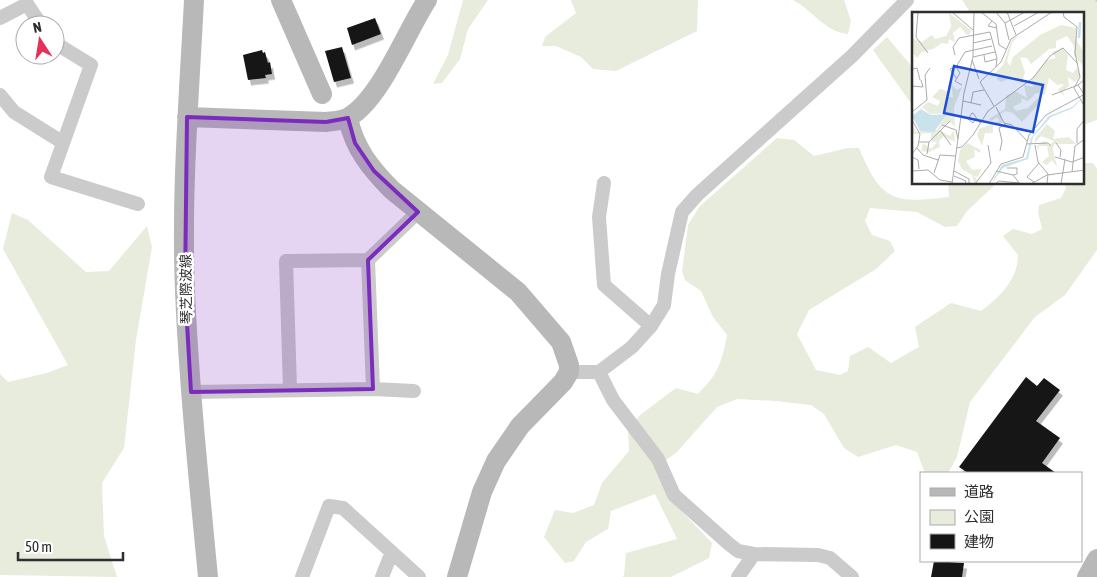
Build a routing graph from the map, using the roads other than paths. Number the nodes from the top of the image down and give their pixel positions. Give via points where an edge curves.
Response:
1 (194, 0) edge
2 (281, 0) edge
3 (427, 0) edge
4 (907, 0) edge
5 (28, 2) edge
6 (35, 15) edge
7 (0, 18) edge
8 (65, 49) edge
9 (322, 94) dead end
10 (0, 95) edge
11 (187, 117) junction
12 (348, 118) junction
13 (62, 142) junction
14 (604, 183) dead end
15 (138, 204) dead end
16 (418, 212) junction
17 (368, 260) junction
18 (651, 326) junction
19 (569, 372) junction
20 (599, 372) junction
21 (290, 389) junction
22 (373, 389) junction
23 (414, 391) dead end
24 (191, 392) junction
25 (391, 554) junction
26 (754, 554) junction
27 (1097, 559) edge
28 (208, 577) edge
29 (302, 577) edge
30 (382, 577) edge
31 (419, 577) edge
32 (457, 577) edge
33 (738, 577) edge
34 (852, 577) edge
35 (1087, 577) edge

1 - 11 street, 琴芝際波線
2 - 9 street
3 - 12 street via 372,93
4 - 18 street via 852,56 682,212 664,305
5 - 6 street
5 - 7 street
8 - 13 street via 92,65
10 - 13 street via 14,112
11 - 12 street via 326,122
11 - 24 street, 琴芝際波線 via 185,289
12 - 16 street via 355,143 374,172
13 - 15 street via 51,177
14 - 18 street via 599,217 604,284
16 - 17 street
16 - 19 street via 518,292 561,342
17 - 21 street via 286,261
17 - 22 street
18 - 20 street via 632,347
19 - 20 street
19 - 32 street via 520,426 496,461 482,492
20 - 26 street via 613,400 658,459 674,494 738,551
21 - 22 street
21 - 24 street
22 - 23 street
24 - 28 street, 琴芝際波線
25 - 29 street via 343,508 329,506
25 - 30 street
25 - 31 street
26 - 33 street
26 - 34 street via 818,555 830,558
27 - 35 street

